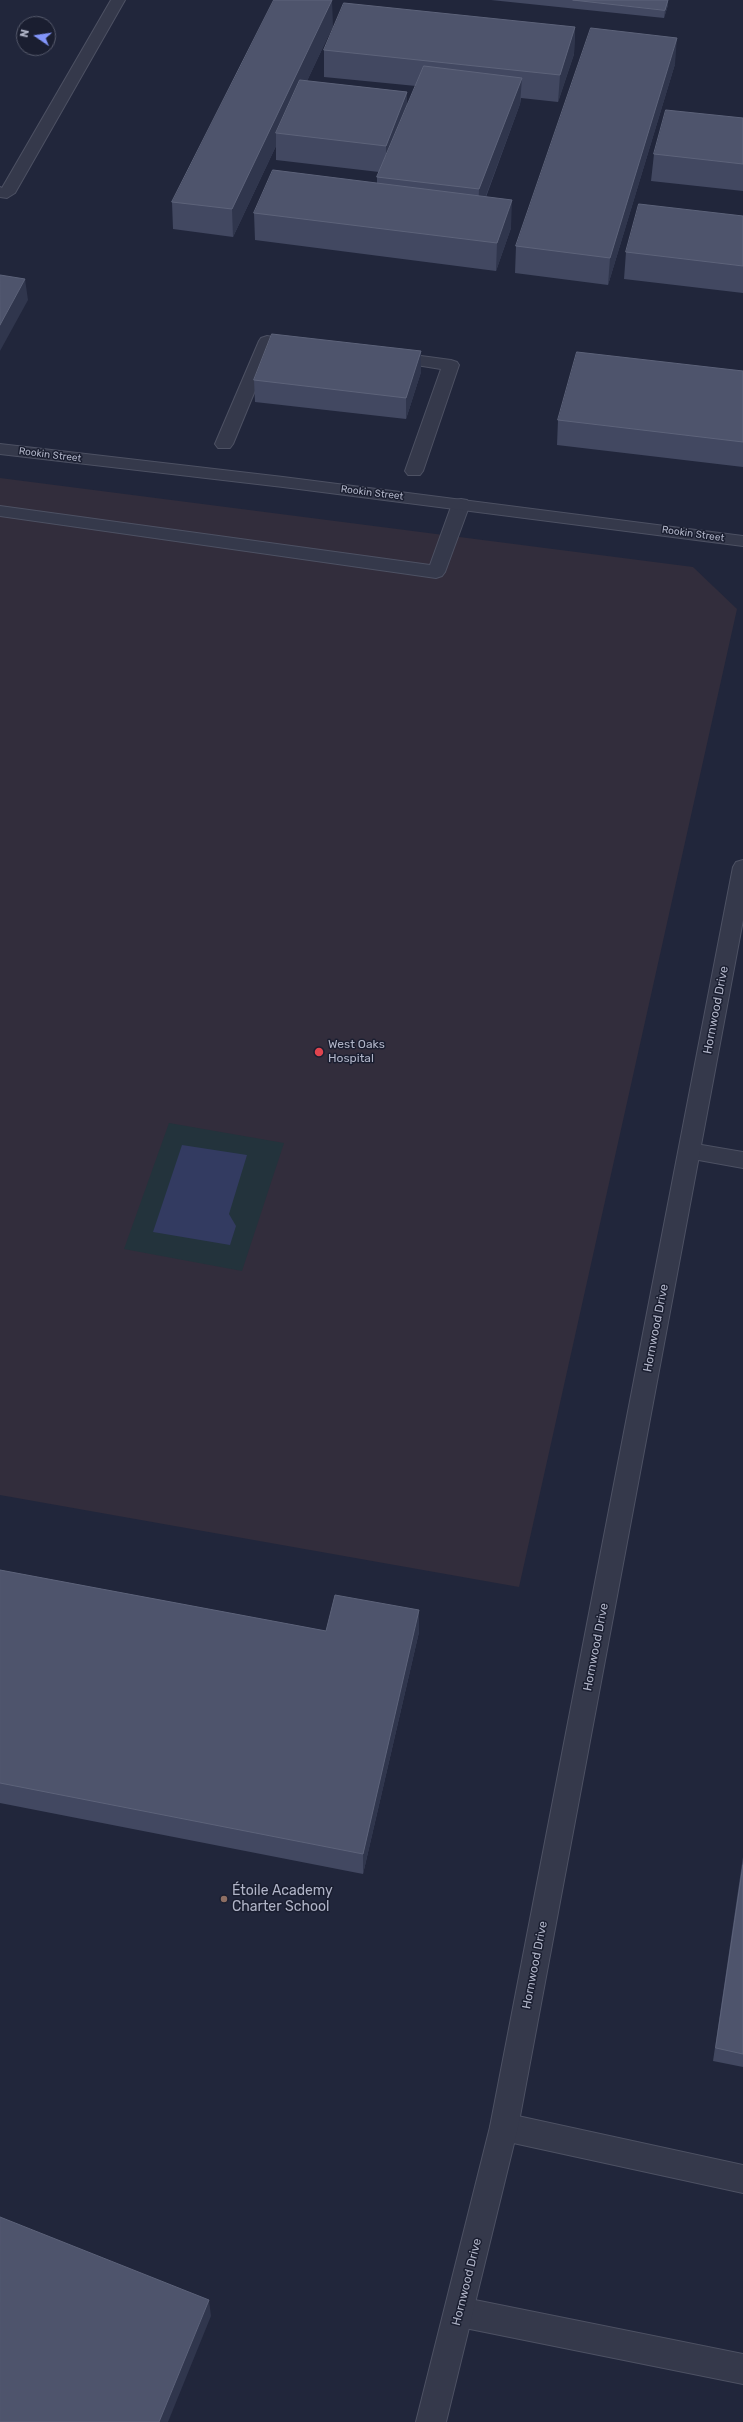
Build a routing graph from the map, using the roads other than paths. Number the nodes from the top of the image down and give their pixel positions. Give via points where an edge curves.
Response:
1 (118, 0) edge
2 (0, 192) edge
3 (313, 347) edge
4 (375, 355) edge
5 (224, 444) dead end
6 (0, 449) edge
7 (414, 471) dead end
8 (461, 504) junction
9 (0, 511) edge
10 (743, 541) edge
11 (743, 867) edge
12 (690, 1151) junction
13 (743, 1160) edge
14 (504, 2127) junction
15 (743, 2178) edge
16 (460, 2312) junction
17 (743, 2369) edge
18 (431, 2422) edge

1 - 2 street via 7,193
3 - 5 street via 267,341
4 - 7 street via 451,365
6 - 8 street, Rookin Street
8 - 9 street via 436,572
8 - 10 street, Rookin Street
11 - 12 street, Hornwood Drive
12 - 13 street
12 - 14 street, Hornwood Drive
14 - 15 street
14 - 16 street, Hornwood Drive
16 - 17 street
16 - 18 street, Hornwood Drive

